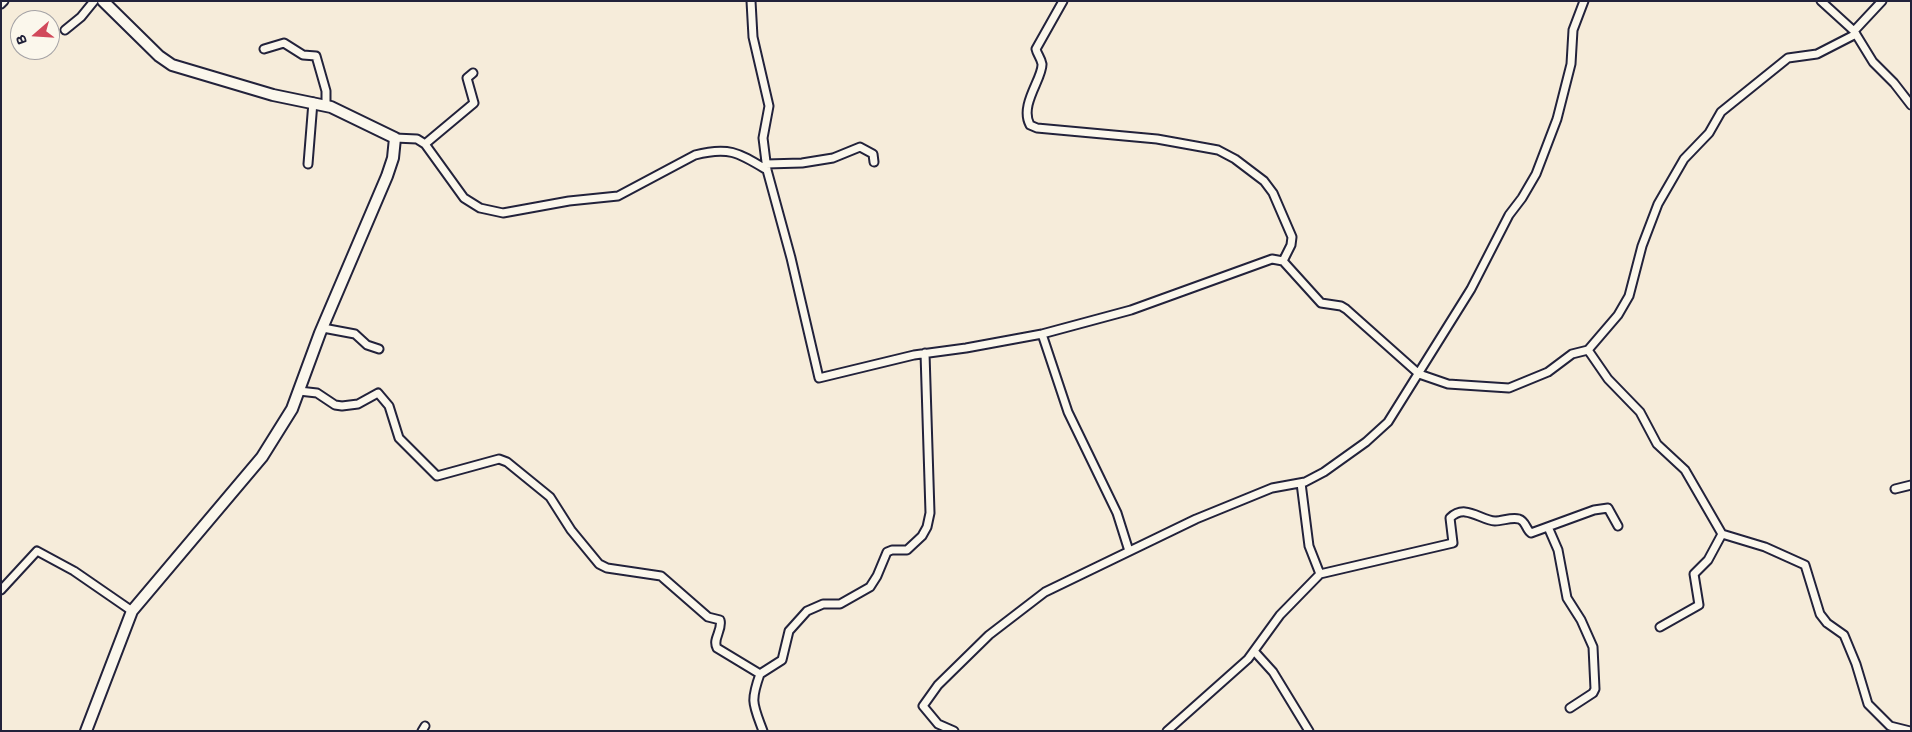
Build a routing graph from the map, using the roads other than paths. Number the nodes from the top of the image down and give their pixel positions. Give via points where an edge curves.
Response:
1 (4, 1) edge
2 (94, 1) edge
3 (103, 1) edge
4 (751, 1) edge
5 (1063, 1) edge
6 (1584, 1) edge
7 (1821, 1) edge
8 (1882, 1) edge
9 (1, 4) edge
10 (65, 30) dead end
11 (1855, 32) junction
12 (264, 49) dead end
13 (473, 73) dead end
14 (313, 102) junction
15 (1911, 105) edge
16 (326, 106) junction
17 (395, 138) junction
18 (425, 144) junction
19 (874, 162) dead end
20 (308, 164) dead end
21 (767, 167) junction
22 (1283, 261) junction
23 (323, 328) junction
24 (1042, 334) junction
25 (378, 349) dead end
26 (1588, 350) junction
27 (925, 353) junction
28 (1418, 374) junction
29 (300, 391) junction
30 (1301, 483) junction
31 (1911, 485) edge
32 (1895, 489) dead end
33 (1618, 526) dead end
34 (1548, 527) junction
35 (1722, 534) junction
36 (1129, 551) junction
37 (1320, 574) junction
38 (1, 590) edge
39 (132, 611) junction
40 (1660, 627) dead end
41 (1254, 651) junction
42 (760, 674) junction
43 (1570, 708) dead end
44 (1890, 728) edge
45 (86, 731) edge
46 (763, 731) edge
47 (954, 731) edge
48 (1167, 731) edge
49 (1309, 731) edge
50 (1910, 731) edge

1 - 9 street
2 - 10 street
3 - 14 street via 172,66 273,96
4 - 21 street via 754,37 769,106 763,131
5 - 22 street via 1036,49 1042,65 1029,102 1027,119 1030,125 1164,140 1218,150 1264,181 1273,193 1292,237
6 - 28 street via 1573,30 1571,64 1557,120 1536,174
7 - 11 street
8 - 11 street
11 - 15 street via 1873,62
11 - 26 street via 1817,54 1788,58 1721,112 1709,133 1684,159 1658,204 1642,246 1629,296 1618,315
12 - 16 street via 284,43 302,55 316,56 326,91
13 - 18 street via 467,78 474,103
14 - 16 street
14 - 20 street
16 - 17 street
17 - 18 street via 417,139
17 - 23 street via 391,167
18 - 21 street via 464,198 480,208 503,213 618,196 695,155 714,151 734,151
19 - 21 street via 873,154 860,147 833,158
21 - 27 street via 819,378
22 - 24 street via 1264,260 1131,310
22 - 28 street via 1321,303 1346,309
23 - 25 street via 355,334 367,346
23 - 29 street
24 - 27 street
24 - 36 street via 1068,412 1117,513
26 - 28 street via 1572,354 1548,372 1509,388 1448,384
26 - 35 street via 1608,379 1640,412 1657,444 1685,470
27 - 42 street via 931,494 927,527 907,550 887,552 877,576 866,589 838,605 823,604 807,611 789,631 782,660
28 - 30 street via 1394,413 1377,433 1324,472
29 - 39 street via 269,447
29 - 42 street via 317,393 342,406 364,402 378,393 388,406 399,438 437,476 499,459 507,462 550,497 600,564 663,578 708,617 720,620 715,642 717,648
30 - 36 street via 1258,493
30 - 37 street via 1309,546
31 - 32 street
33 - 34 street via 1608,508
34 - 37 street via 1531,533 1519,519 1495,521 1463,512 1450,518 1452,542
34 - 43 street via 1558,550 1567,598 1593,647 1594,693
35 - 40 street via 1708,560 1694,574 1699,605
35 - 44 street via 1765,547 1805,565 1820,614 1844,635 1868,704
36 - 47 street via 1031,601 956,666 923,706 938,724
37 - 41 street via 1280,615
38 - 39 street via 37,551 74,571
39 - 45 street
41 - 48 street
41 - 49 street via 1273,672
42 - 46 street via 753,703
44 - 50 street

